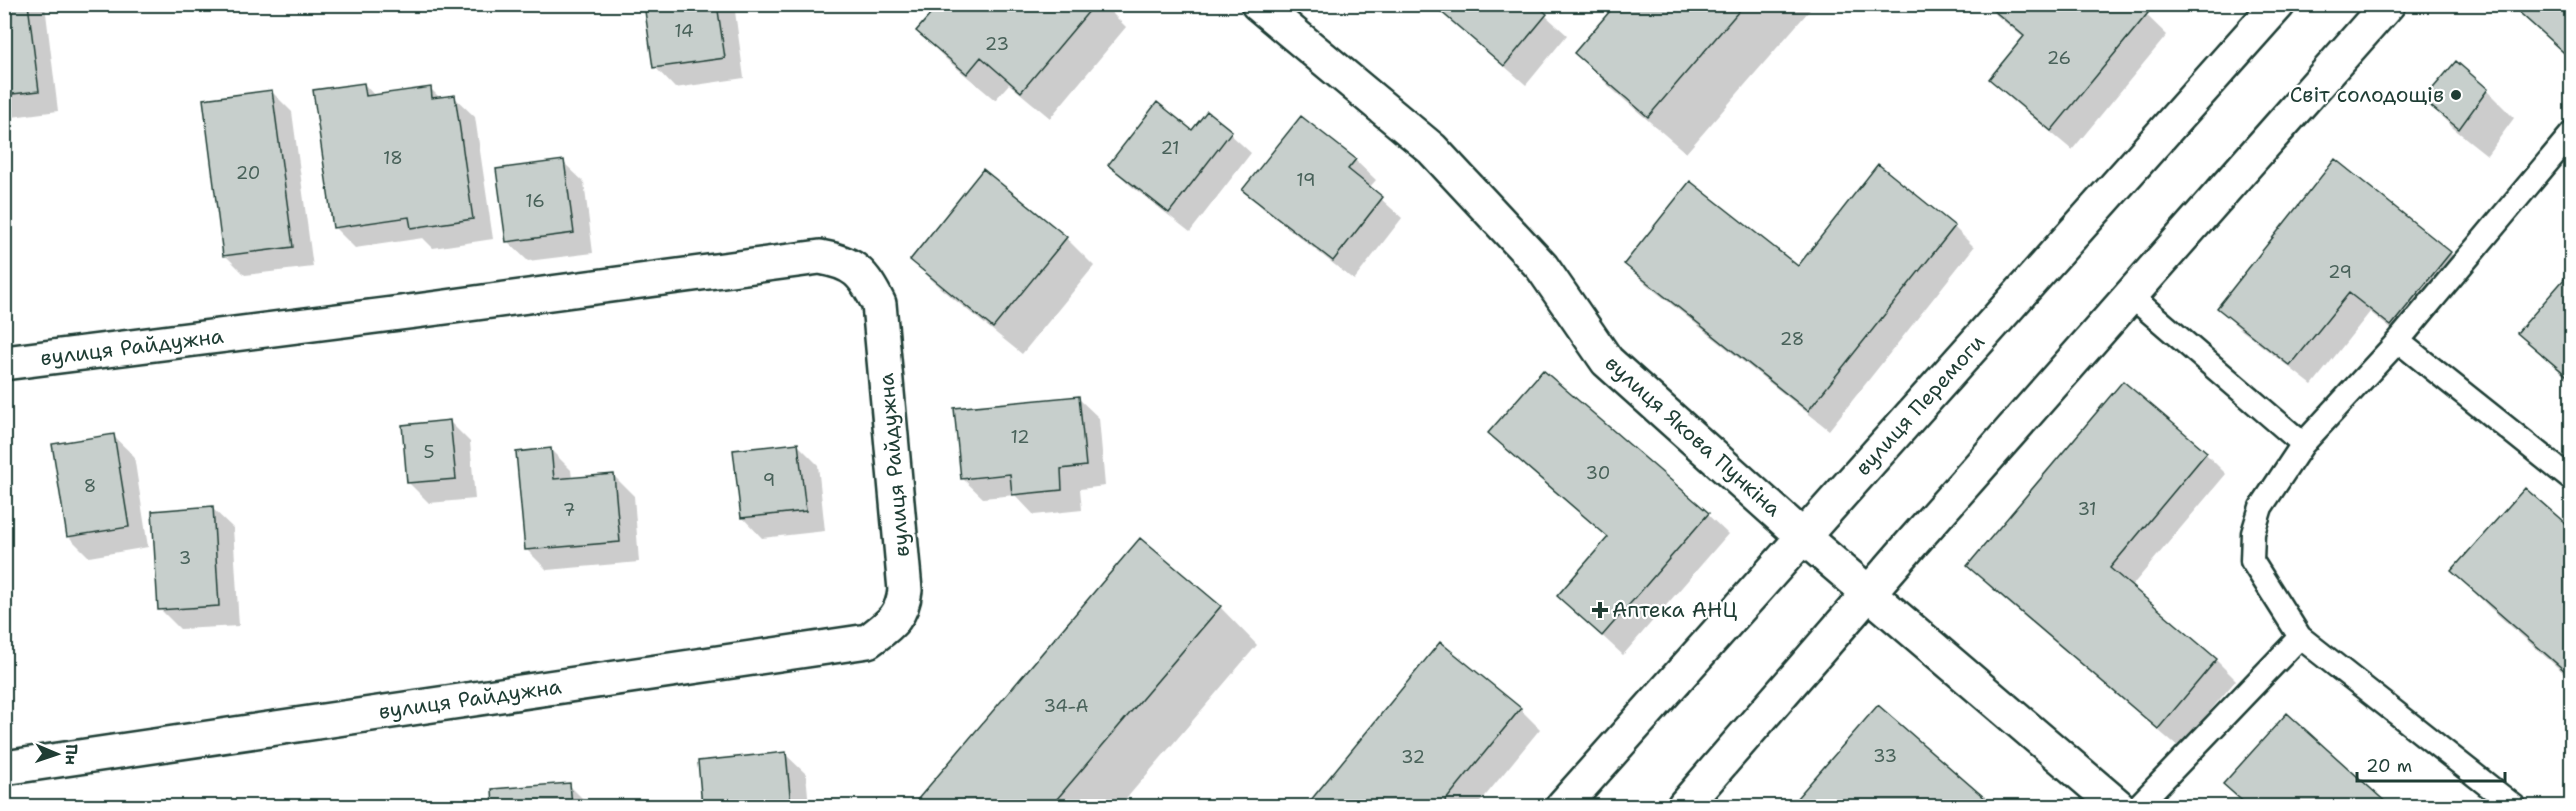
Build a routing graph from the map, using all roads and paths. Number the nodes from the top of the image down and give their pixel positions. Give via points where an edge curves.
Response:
1 (1258, 4) edge
2 (2278, 4) edge
3 (2388, 4) edge
4 (2571, 133) edge
5 (2131, 296) junction
6 (2398, 341) junction
7 (4, 363) edge
8 (2302, 444) junction
9 (2571, 480) edge
10 (1802, 536) junction
11 (1869, 592) junction
12 (2300, 637) junction
13 (4, 768) edge
14 (1563, 807) edge
15 (1684, 807) edge
16 (2118, 807) edge
17 (2139, 807) edge
18 (2514, 807) edge

1 - 10 street, вулиця Якова Пункіна via 1432,149 1542,267 1607,361
2 - 10 street, вулиця Перемоги
3 - 5 street
4 - 6 lane
5 - 8 lane
5 - 11 street
6 - 8 lane
6 - 9 lane
7 - 13 street, вулиця Райдужна via 820,257 838,260 857,269 879,304 905,590 898,616 868,641
8 - 12 lane via 2261,507 2253,533 2252,561
10 - 11 street, вулиця Якова Пункіна
10 - 14 street, вулиця Перемоги
11 - 15 street
11 - 16 street
12 - 17 lane
12 - 18 lane

